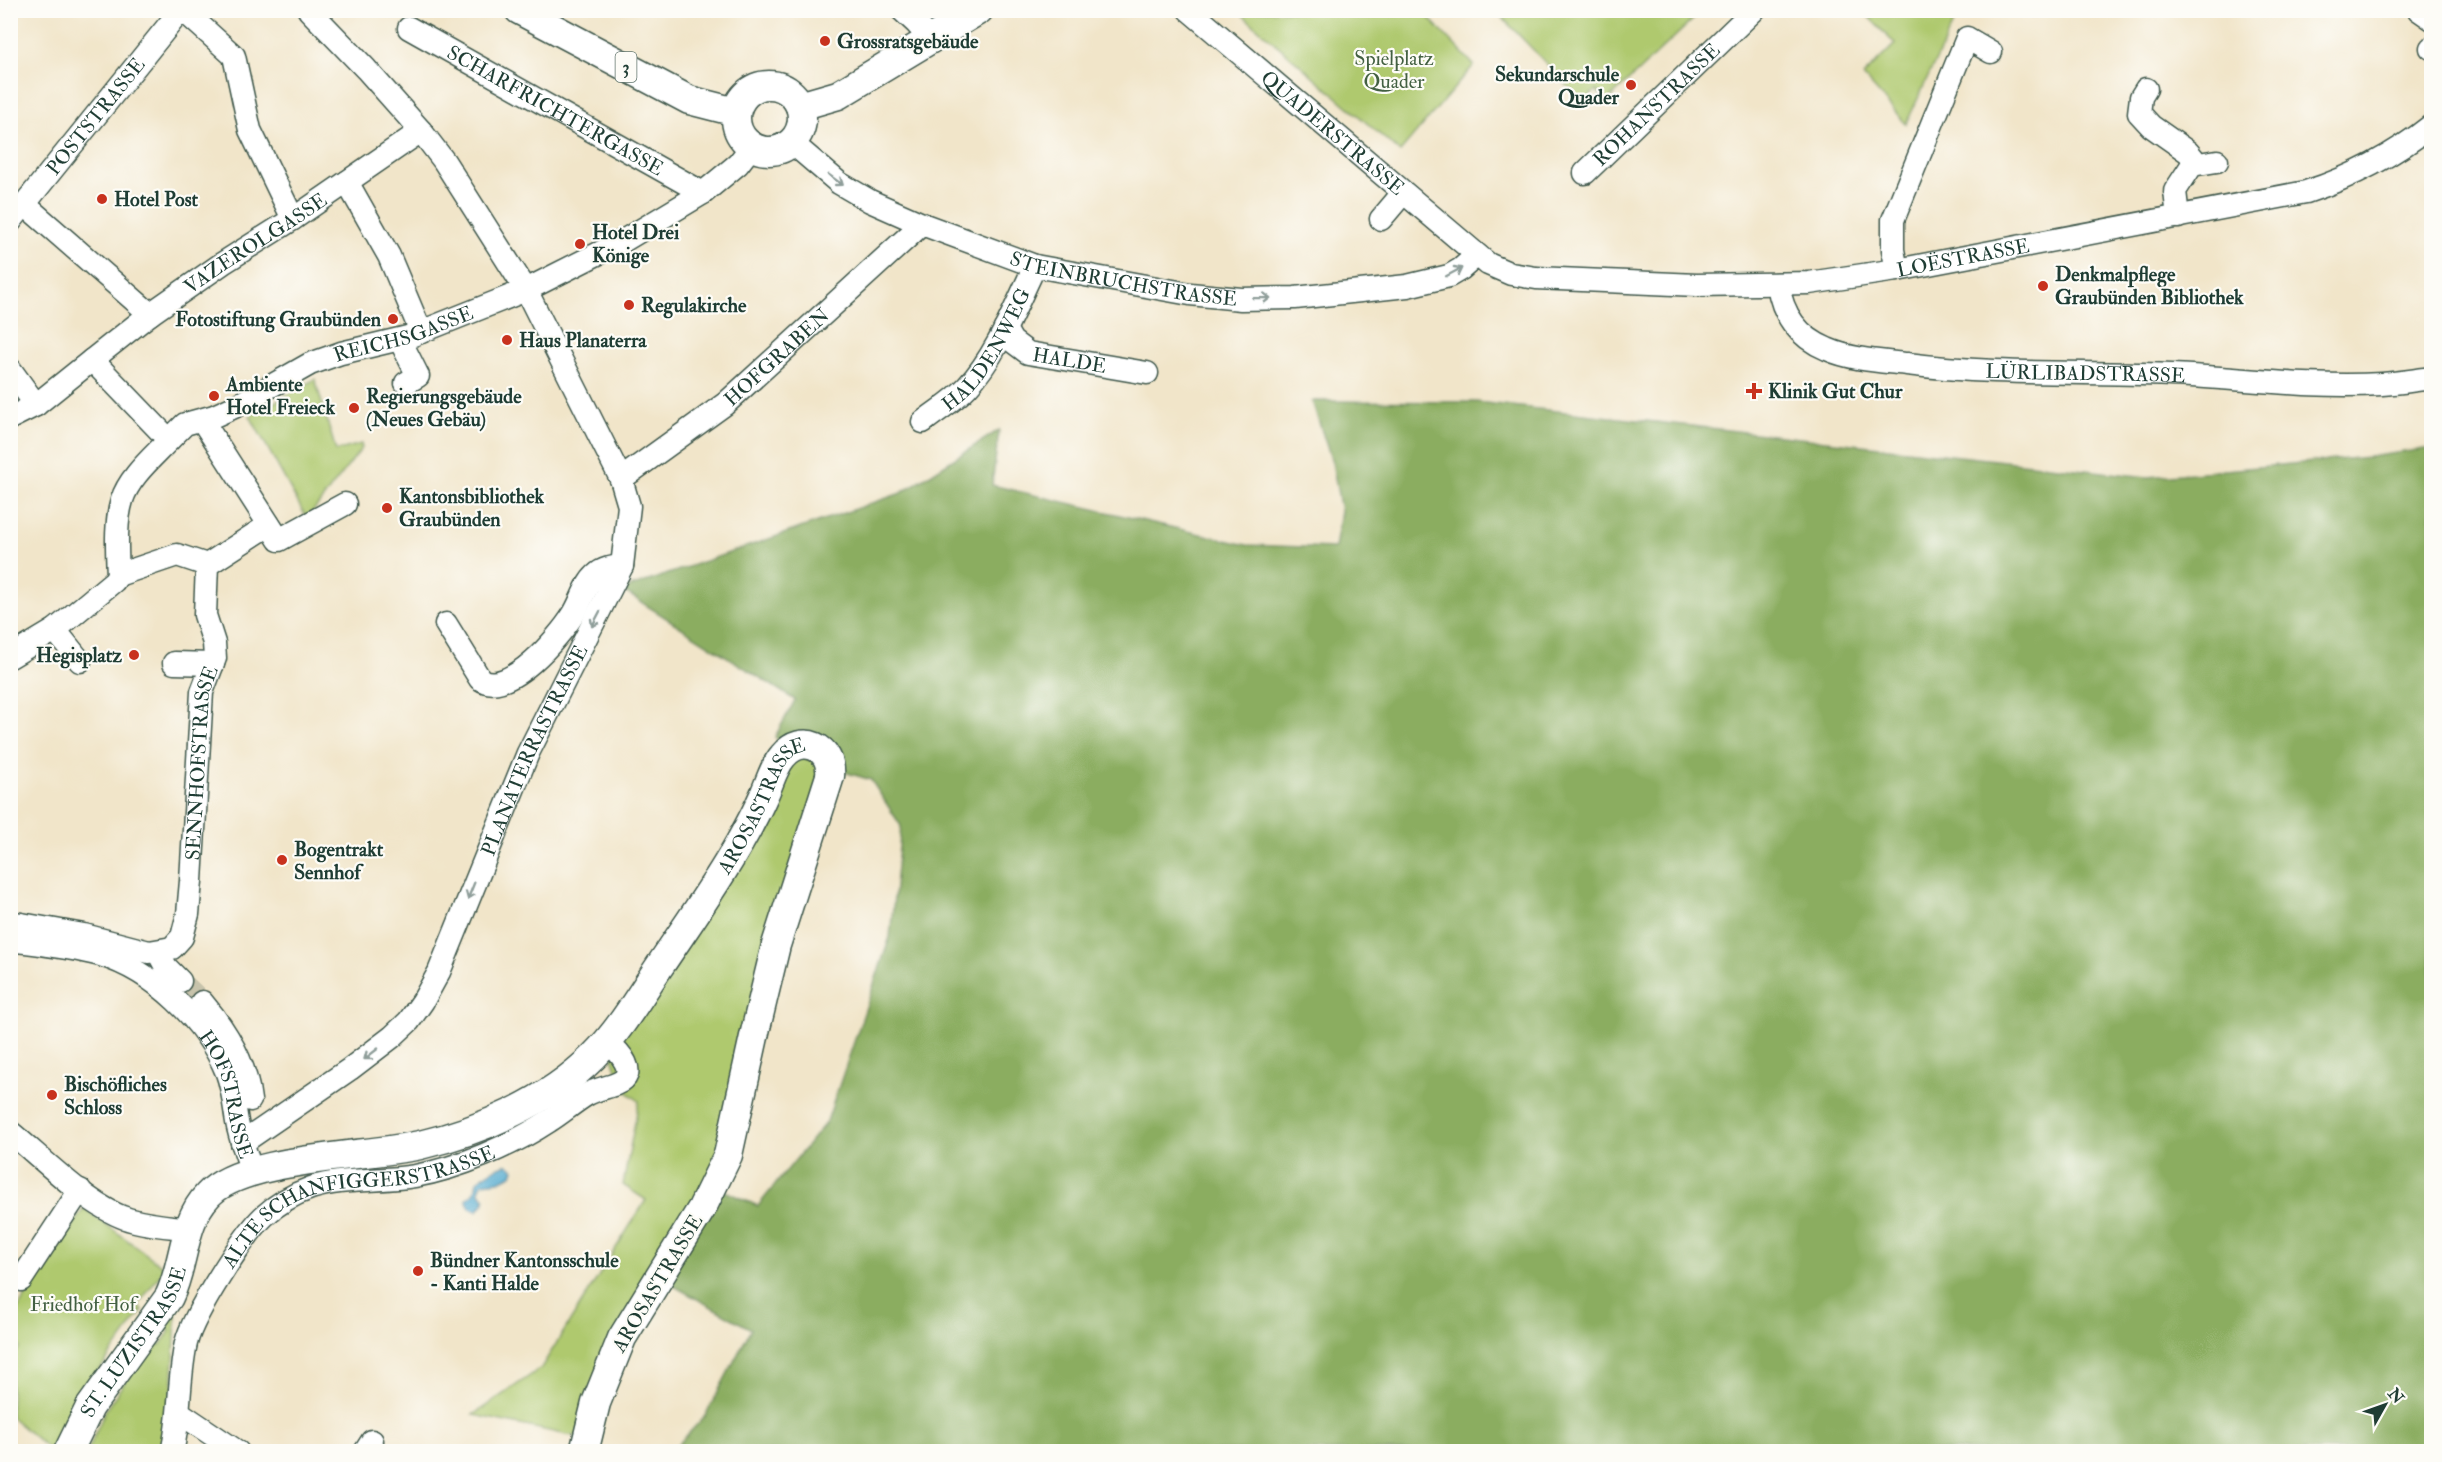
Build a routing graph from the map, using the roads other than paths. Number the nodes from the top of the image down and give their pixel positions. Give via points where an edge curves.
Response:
1 (182, 10) edge
2 (309, 10) edge
3 (902, 10) edge
4 (979, 10) edge
5 (1189, 10) edge
6 (1754, 10) edge
7 (2420, 10) edge
8 (534, 14) edge
9 (2432, 19) edge
10 (409, 28) dead end
11 (931, 40) junction
12 (1991, 52) dead end
13 (2146, 89) dead end
14 (800, 106) junction
15 (736, 112) junction
16 (2432, 125) edge
17 (421, 131) junction
18 (791, 142) junction
19 (752, 146) junction
20 (2217, 161) dead end
21 (2192, 165) junction
22 (1585, 173) dead end
23 (347, 182) junction
24 (1403, 193) junction
25 (703, 194) junction
26 (17, 213) edge
27 (2178, 217) junction
28 (293, 219) junction
29 (1381, 219) dead end
30 (922, 224) junction
31 (1477, 255) junction
32 (1035, 266) junction
33 (1897, 270) junction
34 (1778, 284) junction
35 (526, 290) junction
36 (150, 314) junction
37 (1005, 329) junction
38 (421, 332) junction
39 (400, 340) junction
40 (92, 360) junction
41 (10, 369) edge
42 (1147, 374) dead end
43 (2432, 378) edge
44 (406, 383) dead end
45 (36, 405) junction
46 (10, 418) edge
47 (194, 422) junction
48 (923, 422) dead end
49 (169, 440) junction
50 (621, 479) junction
51 (345, 504) dead end
52 (269, 525) junction
53 (207, 565) junction
54 (622, 566) junction
55 (118, 576) junction
56 (446, 624) dead end
57 (55, 630) junction
58 (10, 657) edge
59 (80, 661) dead end
60 (174, 663) dead end
61 (213, 664) junction
62 (10, 922) edge
63 (10, 940) edge
64 (158, 952) junction
65 (180, 981) tunnel mouth
66 (202, 1002) tunnel mouth
67 (607, 1042) junction
68 (250, 1100) dead end
69 (10, 1132) edge
70 (242, 1143) junction
71 (251, 1171) junction
72 (80, 1190) junction
73 (189, 1229) junction
74 (21, 1280) dead end
75 (180, 1413) junction
76 (68, 1452) edge
77 (172, 1452) edge
78 (238, 1452) edge
79 (584, 1452) edge

1 - 26 street, POSTSTRASSE
1 - 28 street via 234,56 250,130
2 - 17 street, PLANATERRASTRASSE
3 - 11 street
4 - 11 main road
5 - 24 street, QUADERSTRASSE
6 - 22 street, ROHANSTRASSE
7 - 9 street
8 - 15 main road, 3 via 689,100
10 - 25 street, SCHARFRICHTERGASSE
11 - 14 main road via 838,95
12 - 33 street via 1967,38 1893,220
13 - 21 street via 2139,113 2188,152 2193,158
14 - 15 main road via 781,87 762,86 745,96
14 - 18 main road via 801,127
15 - 19 main road via 738,129
16 - 27 street, LOËSTRASSE via 2390,156 2331,184
17 - 23 street, VAZEROLGASSE
17 - 35 street, PLANATERRASTRASSE
18 - 19 main road via 772,150
18 -> 30 street, STEINBRUCHSTRASSE via 839,183
19 - 25 street, REICHSGASSE via 738,164
20 - 21 street
21 - 27 street via 2175,191
23 - 28 street, VAZEROLGASSE
23 - 38 street via 389,256
24 - 29 street
24 - 31 street, QUADERSTRASSE
25 - 35 street, REICHSGASSE via 624,241
26 - 36 street
27 - 33 street, LOËSTRASSE
28 - 36 street, VAZEROLGASSE
30 - 32 street, STEINBRUCHSTRASSE
30 - 50 street, HOFGRABEN via 725,404
32 -> 31 street, STEINBRUCHSTRASSE via 1190,294 1295,298 1428,282 1449,276
31 - 34 street, LOËSTRASSE via 1500,270 1536,278 1697,285
32 - 37 street, HALDENWEG
33 - 34 street, LOËSTRASSE
34 - 43 street, LÜRLIBADSTRASSE via 1781,304 1809,340 1857,358 2016,373 2381,384
35 - 38 street, REICHSGASSE
35 - 50 street, PLANATERRASTRASSE
36 - 40 street, VAZEROLGASSE
37 - 42 street, HALDE via 1012,341 1028,353
37 - 48 street, HALDENWEG via 968,385
38 - 39 street, REICHSGASSE
39 - 44 street via 418,376
39 - 47 street, REICHSGASSE via 310,364 234,407
40 - 45 street
40 - 49 street
41 - 45 street
45 - 46 street
47 - 49 street, REICHSGASSE
47 - 52 street
49 - 55 street, REICHSGASSE via 122,499 117,534
50 - 54 street, PLANATERRASTRASSE via 629,506
51 - 52 street via 279,540
52 - 53 street
53 - 55 street via 177,555
53 - 61 street, SENNHOFSTRASSE via 205,607 215,646
54 - 56 street via 595,576 574,614 547,649 498,682 480,679
54 -> 70 street, PLANATERRASTRASSE via 528,753 439,972 423,1001 409,1021 371,1054
55 - 57 street
57 - 58 street
57 - 59 street
60 - 61 street
61 - 64 street, SENNHOFSTRASSE via 202,692 188,914 178,944
62 - 64 street
63 - 70 street, HOFSTRASSE via 102,956 133,969 161,989 197,1025 218,1054 231,1087
64 - 65 street
66 - 68 street via 233,1047
67 - 71 main road, AROSASTRASSE via 552,1090 514,1112 469,1130 420,1145
67 - 75 street, ALTE SCHANFIGGERSTRASSE via 627,1063 621,1082 588,1093 515,1141 427,1173 313,1187 288,1198 265,1215 222,1275 190,1331
67 - 79 main road, AROSASTRASSE via 714,886 782,757 802,744 825,752 830,776 782,922 728,1155 702,1208 622,1338 596,1402
69 - 72 street
70 - 71 street, HOFSTRASSE
71 - 73 main road, HOFSTRASSE via 226,1181 208,1195
72 - 73 street via 124,1218
72 - 74 street
73 - 76 main road, ST. LUZISTRASSE via 169,1297 95,1399
75 - 77 street, ALTE SCHANFIGGERSTRASSE
75 - 78 street

